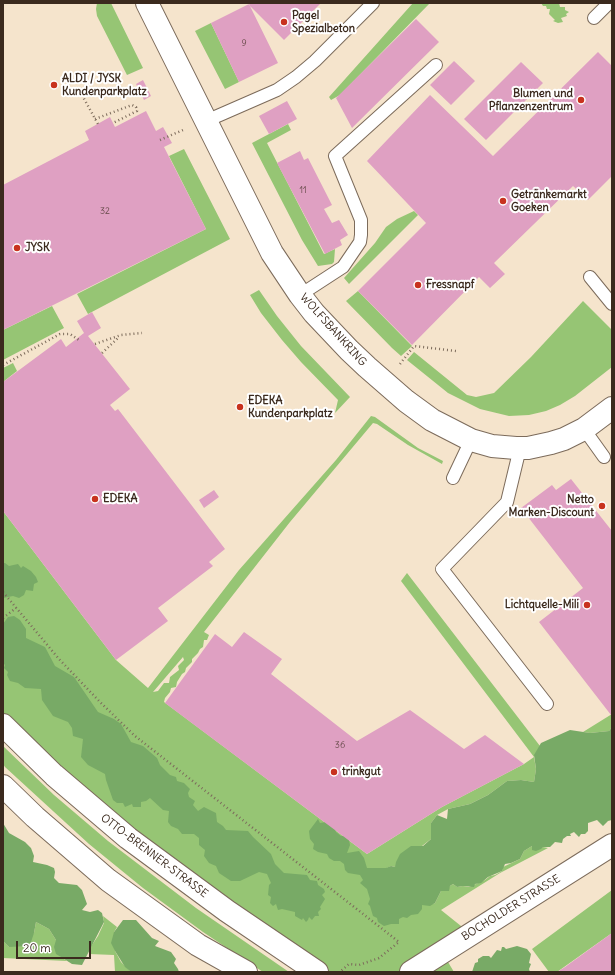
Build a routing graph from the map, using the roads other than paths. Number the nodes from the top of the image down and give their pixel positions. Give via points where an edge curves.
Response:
1 (147, 3) edge
2 (373, 3) edge
3 (609, 3) edge
4 (594, 18) dead end
5 (436, 65) dead end
6 (206, 121) junction
7 (590, 277) dead end
8 (300, 295) junction
9 (612, 304) edge
10 (612, 408) edge
11 (584, 429) junction
12 (471, 440) junction
13 (520, 448) junction
14 (604, 457) dead end
15 (453, 478) dead end
16 (547, 704) dead end
17 (3, 725) edge
18 (3, 786) edge
19 (612, 845) edge
20 (198, 945) junction
21 (224, 972) edge
22 (246, 972) edge
23 (317, 972) edge
24 (411, 972) edge

1 - 6 street, WOLFSBANKRING
2 - 6 lane via 296,77 276,90
3 - 4 lane
5 - 8 lane via 335,156 361,220 360,242 343,267
6 - 8 street, WOLFSBANKRING via 272,253
7 - 9 lane
8 - 12 street, WOLFSBANKRING via 344,346 376,375 432,420
10 - 11 street, WOLFSBANKRING
11 - 13 street, WOLFSBANKRING via 551,444
11 - 14 lane
12 - 13 street, WOLFSBANKRING via 492,446
12 - 15 lane
13 - 16 lane via 507,502 442,569
17 - 23 street, OTTO-BRENNER-STRASSE via 54,775 128,838 227,911
18 - 20 street via 108,880
19 - 24 street, BOCHOLDER STRASSE
20 - 21 street
20 - 22 street

